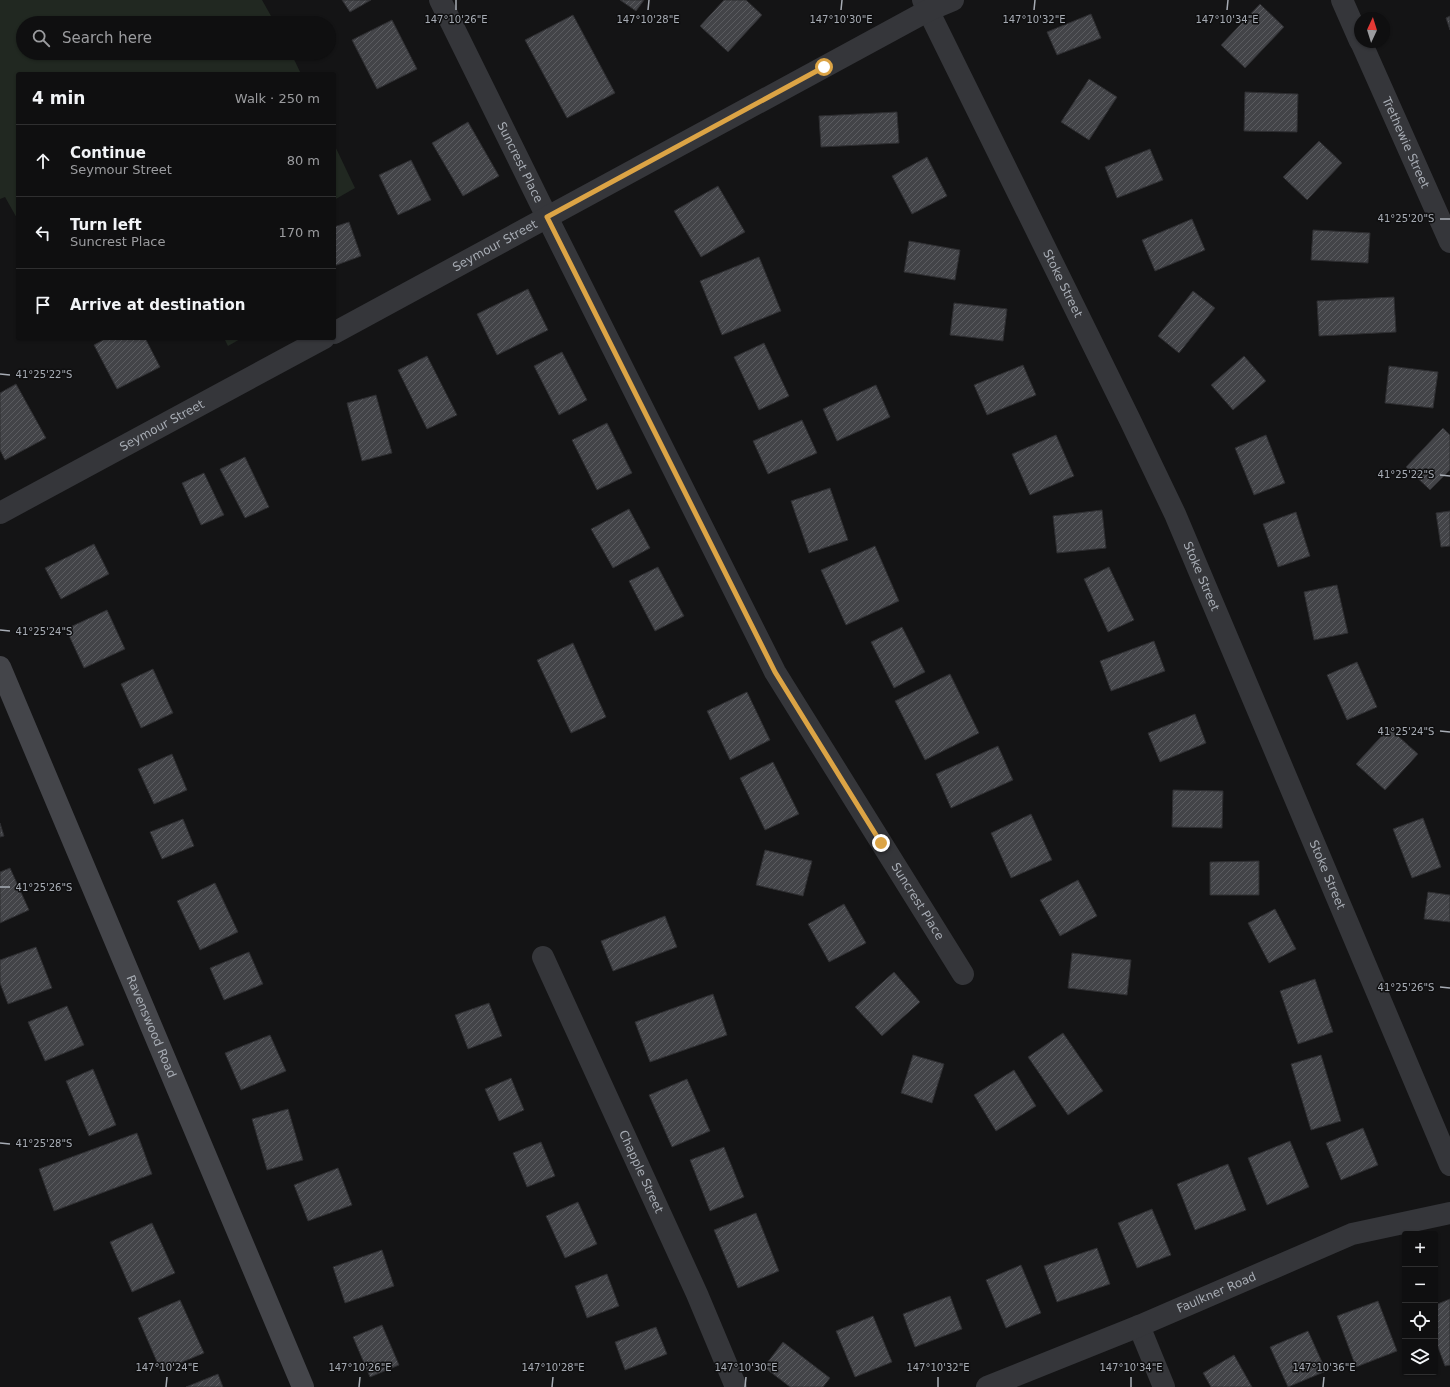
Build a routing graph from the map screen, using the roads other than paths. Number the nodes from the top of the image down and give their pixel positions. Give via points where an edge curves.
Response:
1 (440, 0) edge
2 (952, 0) edge
3 (1342, 0) edge
4 (926, 5) edge
5 (1354, 27) edge
6 (1363, 48) edge
7 (547, 217) junction
8 (1450, 242) edge
9 (336, 332) edge
10 (320, 340) edge
11 (0, 513) edge
12 (0, 667) edge
13 (543, 958) dead end
14 (963, 974) dead end
15 (1450, 1165) edge
16 (1450, 1213) edge
17 (1139, 1326) junction
18 (303, 1387) edge
19 (736, 1387) edge
20 (987, 1387) edge
21 (1164, 1387) edge

1 - 7 street, Suncrest Place
2 - 4 street, Seymour Street
3 - 5 street, Trethewie Street
4 - 7 street, Seymour Street
4 - 15 street, Stoke Street via 1175,514
6 - 8 street, Trethewie Street
7 - 9 street, Seymour Street
7 - 14 street, Suncrest Place via 775,672
10 - 11 street, Seymour Street
12 - 18 street, Ravenswood Road
13 - 19 street, Chapple Street via 697,1294
16 - 17 street, Faulkner Road via 1352,1234
17 - 20 street, Faulkner Road
17 - 21 street

